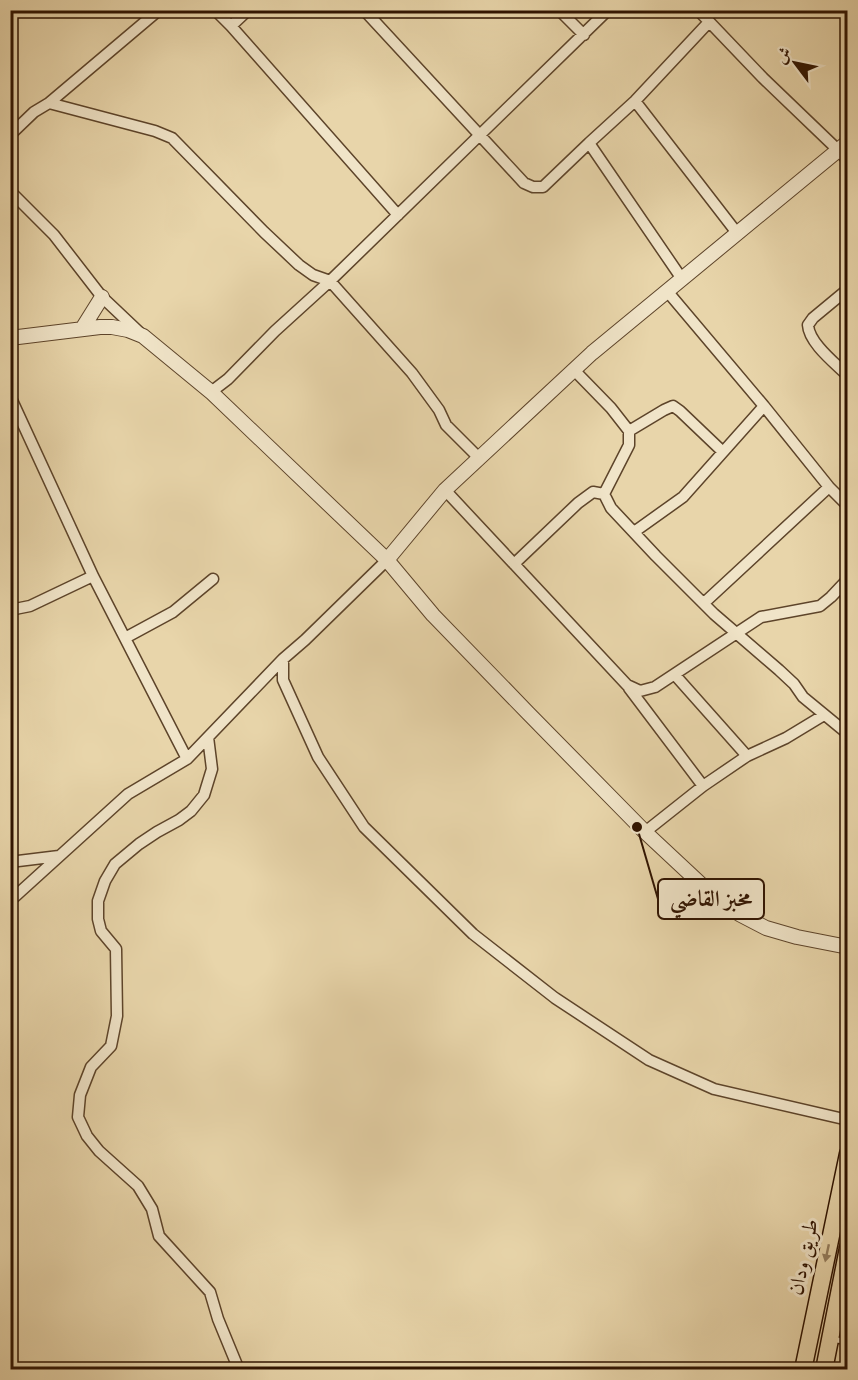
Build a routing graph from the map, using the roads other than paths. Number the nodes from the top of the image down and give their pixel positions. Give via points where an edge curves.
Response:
1 (159, 10) edge
2 (215, 10) edge
3 (248, 10) edge
4 (364, 10) edge
5 (559, 10) edge
6 (609, 10) edge
7 (698, 10) edge
8 (709, 22) junction
9 (231, 26) junction
10 (584, 35) junction
11 (635, 101) junction
12 (49, 103) junction
13 (10, 135) edge
14 (481, 136) junction
15 (589, 143) junction
16 (843, 146) edge
17 (848, 161) edge
18 (10, 191) edge
19 (398, 215) junction
20 (737, 233) junction
21 (682, 279) junction
22 (330, 281) junction
23 (848, 289) edge
24 (667, 291) junction
25 (102, 297) junction
26 (82, 329) junction
27 (143, 336) junction
28 (10, 338) edge
29 (574, 370) junction
30 (848, 376) edge
31 (212, 392) junction
32 (10, 396) edge
33 (764, 406) junction
34 (628, 431) junction
35 (723, 453) junction
36 (479, 458) junction
37 (829, 487) junction
38 (445, 490) junction
39 (604, 494) junction
40 (848, 506) edge
41 (634, 532) junction
42 (387, 560) junction
43 (514, 564) junction
44 (93, 576) junction
45 (213, 579) dead end
46 (848, 579) edge
47 (704, 603) junction
48 (10, 610) edge
49 (737, 633) junction
50 (125, 638) junction
51 (283, 659) junction
52 (675, 675) junction
53 (627, 685) junction
54 (824, 716) junction
55 (848, 734) edge
56 (208, 737) junction
57 (747, 756) junction
58 (187, 759) junction
59 (703, 786) junction
60 (645, 832) junction
61 (60, 856) junction
62 (10, 862) edge
63 (10, 901) edge
64 (848, 947) edge
65 (848, 1120) edge
66 (848, 1155) edge
67 (848, 1248) edge
68 (844, 1282) edge
69 (830, 1338) junction
70 (848, 1342) edge
71 (240, 1370) edge
72 (803, 1370) edge
73 (824, 1370) edge

1 - 12 street
2 - 9 street
3 - 9 street
4 - 14 street
5 - 10 street
6 - 10 street
7 - 8 street
8 - 11 street
8 - 16 street via 763,78
9 - 19 street
10 - 14 street
11 - 15 street
11 - 20 street
12 - 13 street
12 - 22 street via 172,138 299,265
14 - 15 street via 524,183 533,187 543,187
14 - 19 street
15 - 21 street
16 - 17 street
16 - 20 street
18 - 25 street via 54,235
19 - 22 street
20 - 21 street
21 - 24 street
22 - 31 street
22 - 36 street via 412,373 446,425
23 - 30 street via 813,318 808,333
24 - 29 street
24 - 33 street
25 - 26 street
25 - 27 street
26 - 27 street via 112,327
26 - 28 street
27 - 31 street
29 - 34 street
29 - 36 street
31 - 42 street
32 - 44 street
33 - 35 street
33 - 37 street
34 - 35 street via 673,406
34 - 39 street via 629,445
35 - 41 street via 683,497
36 - 38 street
37 - 40 street
37 - 47 street
38 - 42 street
38 - 43 street
39 - 41 street via 611,508
39 - 43 street via 593,492 578,503
41 - 47 street
42 - 51 street
42 - 60 street via 433,615
43 - 53 street
44 - 48 street via 30,606
44 - 50 street
45 - 50 street via 173,612
46 - 49 street via 820,606 761,617
47 - 49 street
49 - 52 street
49 - 54 street
50 - 58 street
51 - 56 street
51 - 65 street via 283,680 318,757 364,827 473,934 555,998 649,1060 714,1089
52 - 53 street via 640,691
52 - 57 street
53 - 59 street
54 - 55 street
54 - 57 street
56 - 58 street
56 - 71 street via 212,769 204,795 191,811 139,844 116,864 98,901 101,931 116,949 117,1016 111,1046 92,1067 80,1095 78,1117 99,1151 138,1186 152,1209 159,1236 210,1292
57 - 59 street
58 - 61 street via 128,794
59 - 60 street
60 - 64 street via 720,902 741,915 766,928
61 - 62 street
61 - 63 street
66 -> 72 main road, طريق ودان
67 - 68 main road, طريق ودان
68 - 69 main road, طريق ودان
69 - 70 lane
69 - 73 main road, طريق ودان

